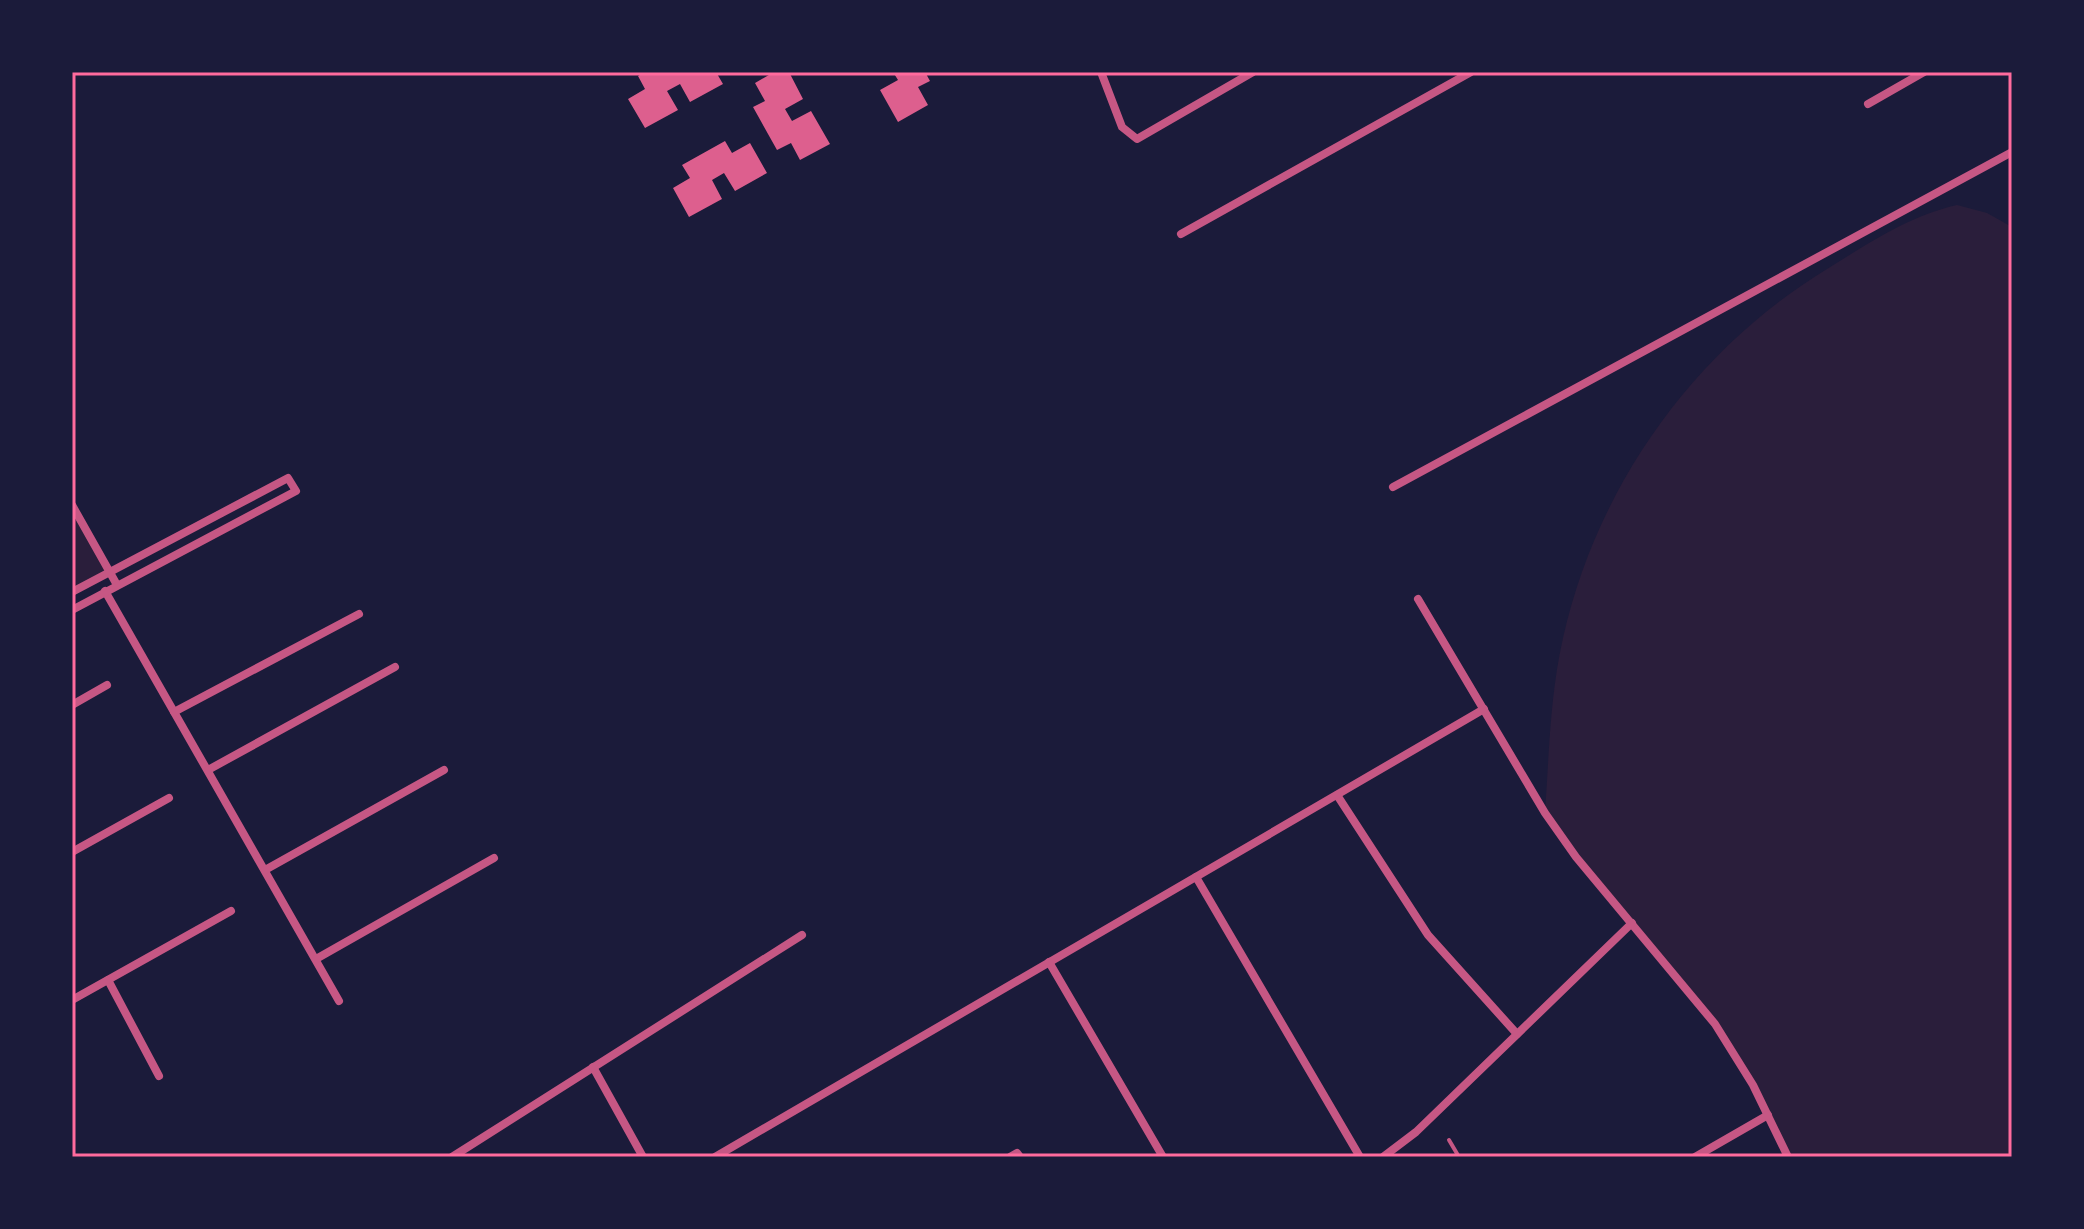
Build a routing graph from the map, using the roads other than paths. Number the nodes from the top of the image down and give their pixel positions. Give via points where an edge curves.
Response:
1 (1101, 72) edge
2 (1253, 72) edge
3 (1471, 72) edge
4 (1924, 72) edge
5 (1868, 104) dead end
6 (2012, 152) edge
7 (1181, 234) dead end
8 (1393, 487) dead end
9 (72, 505) edge
10 (110, 572) junction
11 (117, 585) junction
12 (105, 591) junction
13 (72, 592) edge
14 (1418, 599) dead end
15 (72, 610) edge
16 (359, 614) dead end
17 (395, 667) dead end
18 (107, 685) dead end
19 (72, 705) edge
20 (1484, 709) junction
21 (174, 712) junction
22 (208, 770) junction
23 (444, 770) dead end
24 (1337, 795) junction
25 (169, 798) dead end
26 (72, 852) edge
27 (494, 858) dead end
28 (265, 870) junction
29 (1196, 877) junction
30 (231, 911) dead end
31 (1632, 923) junction
32 (802, 935) dead end
33 (316, 959) junction
34 (1049, 962) junction
35 (108, 980) junction
36 (72, 1000) edge
37 (339, 1001) dead end
38 (1517, 1034) junction
39 (593, 1067) junction
40 (159, 1076) dead end
41 (1768, 1115) junction
42 (1449, 1140) dead end
43 (452, 1157) edge
44 (643, 1157) edge
45 (715, 1157) edge
46 (1010, 1157) edge
47 (1020, 1157) edge
48 (1163, 1157) edge
49 (1360, 1157) edge
50 (1383, 1157) edge
51 (1459, 1157) edge
52 (1695, 1157) edge
53 (1788, 1157) edge

1 - 2 street via 1127,134 1142,138
3 - 7 street
4 - 5 street
6 - 8 street
9 - 10 street
10 - 11 street
10 - 11 street via 288,478 296,491
10 - 13 street
11 - 12 street
12 - 15 street
12 - 21 street
14 - 20 street
16 - 21 street
17 - 22 street
18 - 19 street
20 - 24 street
20 - 31 street via 1558,833
21 - 22 street
22 - 28 street
23 - 28 street
24 - 29 street
24 - 38 street via 1428,935
25 - 26 street
27 - 33 street
28 - 33 street
29 - 34 street
29 - 49 street
30 - 35 street
31 - 38 street
31 - 41 street via 1715,1024
32 - 39 street
33 - 37 street
34 - 45 street
34 - 48 street
35 - 36 street
35 - 40 street
38 - 50 street
39 - 43 street
39 - 44 street
41 - 52 street
41 - 53 street
42 - 51 lane
46 - 47 street

